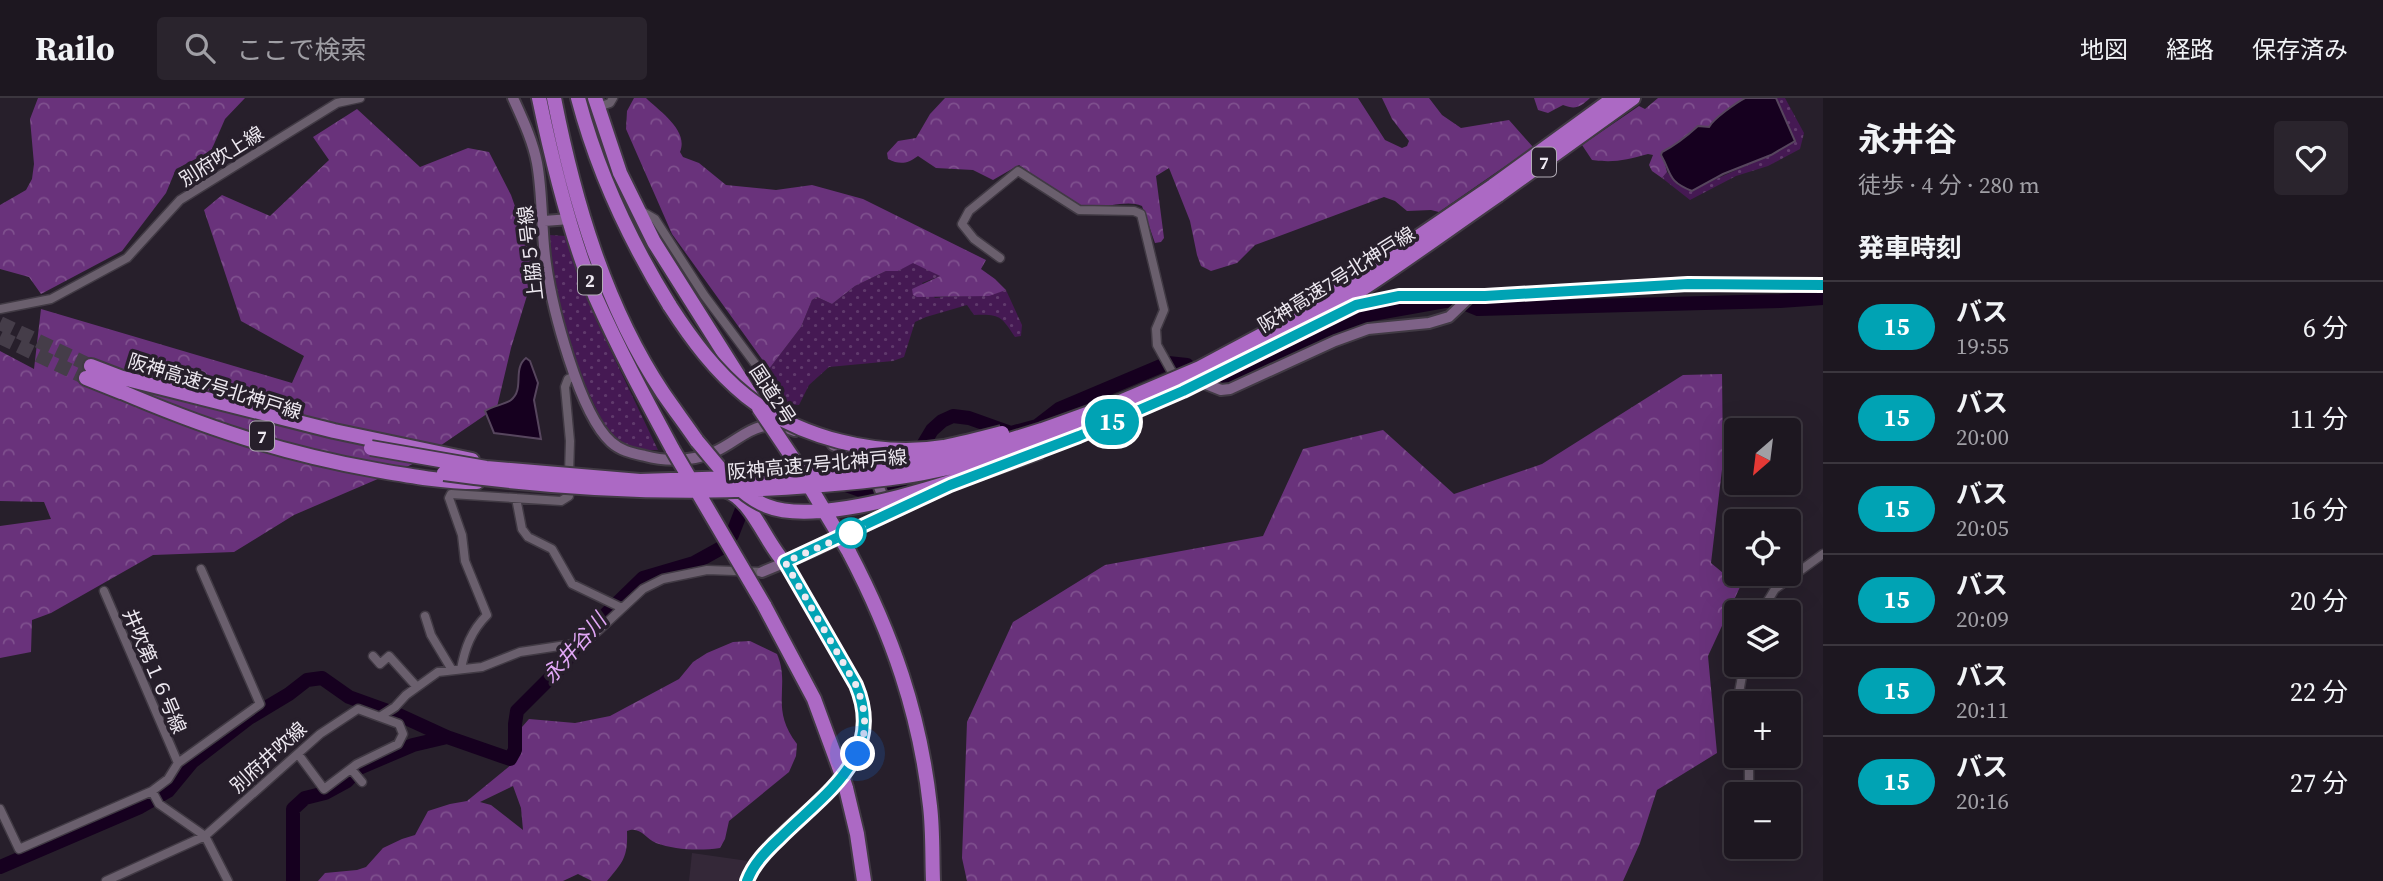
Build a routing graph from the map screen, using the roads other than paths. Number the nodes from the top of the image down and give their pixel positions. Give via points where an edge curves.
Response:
1 (360, 98) edge
2 (513, 98) edge
3 (539, 98) edge
4 (554, 98) edge
5 (578, 98) edge
6 (613, 98) edge
7 (1614, 98) edge
8 (1633, 98) edge
9 (596, 103) edge
10 (1588, 124) junction
11 (637, 208) junction
12 (570, 219) junction
13 (544, 221) junction
14 (1000, 258) dead end
15 (1823, 285) edge
16 (1471, 296) junction
17 (0, 309) edge
18 (88, 372) tunnel mouth
19 (575, 376) junction
20 (1201, 382) junction
21 (117, 383) junction
22 (1183, 391) junction
23 (1123, 407) junction
24 (774, 427) junction
25 (569, 474) dead end
26 (569, 485) dead end
27 (516, 498) junction
28 (887, 516) junction
29 (1823, 554) edge
30 (785, 562) junction
31 (201, 569) dead end
32 (762, 572) joint
33 (104, 591) dead end
34 (1767, 600) edge
35 (618, 606) junction
36 (425, 615) dead end
37 (373, 656) dead end
38 (457, 670) junction
39 (417, 687) junction
40 (381, 716) junction
41 (298, 754) junction
42 (178, 763) junction
43 (153, 793) junction
44 (0, 809) edge
45 (205, 836) junction
46 (106, 881) edge
47 (228, 881) edge
48 (747, 881) edge
49 (864, 881) edge
50 (933, 881) edge

1 - 17 street, 別府吹上線 via 337,103 180,200 127,258 51,299
2 - 13 street, 上脇５号線 via 537,161
3 - 12 highway, 2
4 - 23 highway, bridge via 574,190 620,314 662,391 697,441 750,497 776,509 806,514 907,494 1048,448
5 - 23 highway, bridge via 614,196 670,306 703,354 748,397 798,426 845,442 903,449 943,447
6 - 9 street via 610,103
7 - 10 highway, 阪神高速7号北神戸線 / 7
8 - 10 highway, 阪神高速7号北神戸線 / 7
9 - 11 highway, 国道2号
10 - 23 highway, 阪神高速7号北神戸線 / 7, bridge via 1284,323
11 - 24 street via 656,219 704,295 768,381 777,408
11 - 50 highway, 国道2号, bridge via 849,552 897,656 919,735 931,808
12 - 13 street
12 - 49 highway, 2, bridge via 596,297 631,373 814,699 846,788
13 - 19 street, 上脇５号線 via 556,313
14 - 22 street via 962,224 969,211 1018,170 1079,210 1141,214 1164,310 1156,329 1157,345
15 - 16 street via 1688,284
16 - 20 street via 1399,296 1356,305
16 - 20 street via 1449,317 1368,329 1230,389
18 - 21 highway, 阪神高速7号北神戸線 / 7
19 - 24 street, 上脇５号線 via 595,419 623,451 651,458 694,459 715,452 743,433
19 - 25 street via 565,387
20 - 22 street
21 - 23 highway, 阪神高速7号北神戸線 / 7, bridge via 371,448 486,468 627,480 824,475 922,462
21 - 23 highway, 阪神高速7号北神戸線 / 7, bridge via 192,416 278,440 444,473 574,488 663,491 764,490 924,473 986,458
21 - 30 highway via 537,476 725,485 749,501
21 - 30 highway via 176,415 257,443 426,479 724,489 746,504
22 - 28 street via 950,485
24 - 28 street, 上脇５号線, bridge via 843,448 862,460 882,492
26 - 27 street via 569,496 561,501
27 - 35 street via 522,529 552,549 572,584
27 - 38 street via 451,494 449,498 465,561 487,615 476,625
28 - 30 street
29 - 34 street
30 - 32 street
30 - 48 street via 856,685 866,720 863,740 848,768 768,849
31 - 42 street, 井吹第１６号線 via 260,704
32 - 35 street via 707,570 663,579
33 - 42 street, 井吹第１６号線
35 - 38 street via 586,642 520,652 482,667
36 - 38 street via 431,635
37 - 39 street via 380,664 389,656
38 - 39 street via 438,672
39 - 40 street
40 - 41 street, 別府井吹線 via 358,709
40 - 41 street via 399,724 403,733 398,744 356,775 324,789
41 - 45 street, 別府井吹線
42 - 43 street, 井吹第１６号線
43 - 44 street, 井吹第１６号線 via 19,849
43 - 45 street via 159,804
45 - 46 street, 別府井吹線
45 - 47 street

